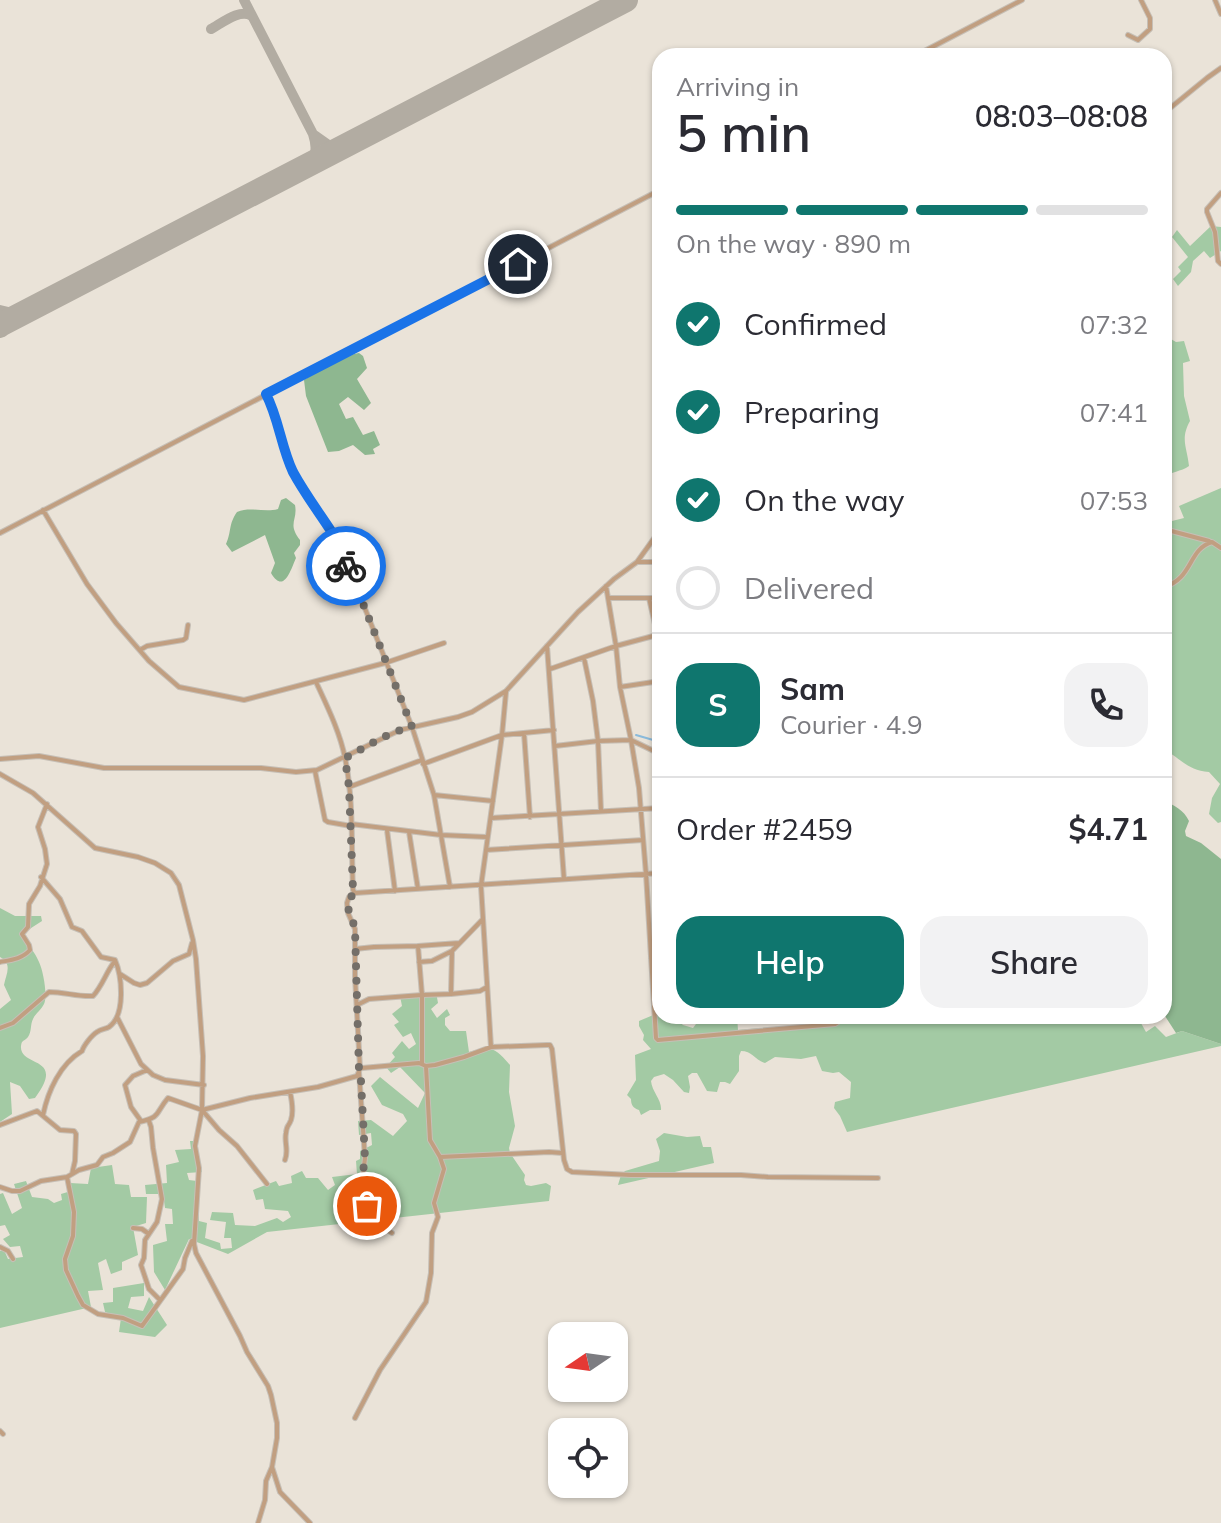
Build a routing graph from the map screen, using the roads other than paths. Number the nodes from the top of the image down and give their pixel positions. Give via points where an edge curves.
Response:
1 (1022, 0) edge
2 (1141, 0) edge
3 (1215, 0) edge
4 (1221, 14) edge
5 (1128, 35) dead end
6 (930, 48) edge
7 (1221, 68) edge
8 (1172, 106) edge
9 (1221, 193) edge
10 (652, 194) edge
11 (1221, 264) edge
12 (266, 394) junction
13 (43, 510) junction
14 (1172, 531) edge
15 (0, 533) edge
16 (652, 541) edge
17 (1212, 542) junction
18 (1221, 548) edge
19 (637, 562) junction
20 (652, 562) edge
21 (1172, 584) edge
22 (606, 586) junction
23 (608, 598) junction
24 (648, 598) junction
25 (652, 598) edge
26 (652, 614) edge
27 (188, 625) dead end
28 (652, 636) edge
29 (444, 643) dead end
30 (547, 646) junction
31 (616, 646) junction
32 (140, 650) junction
33 (584, 658) junction
34 (385, 663) junction
35 (550, 669) junction
36 (316, 682) junction
37 (652, 682) edge
38 (620, 687) junction
39 (506, 691) junction
40 (412, 727) junction
41 (554, 730) junction
42 (524, 733) junction
43 (502, 735) junction
44 (631, 740) junction
45 (598, 741) junction
46 (555, 746) junction
47 (652, 750) edge
48 (345, 758) junction
49 (0, 759) edge
50 (422, 762) junction
51 (315, 771) junction
52 (0, 774) edge
53 (349, 787) junction
54 (434, 795) junction
55 (493, 801) junction
56 (47, 804) junction
57 (652, 808) edge
58 (639, 809) junction
59 (601, 811) junction
60 (560, 815) junction
61 (530, 817) junction
62 (490, 818) junction
63 (351, 825) junction
64 (387, 829) junction
65 (409, 831) junction
66 (441, 835) junction
67 (487, 837) junction
68 (643, 840) junction
69 (561, 845) junction
70 (486, 850) junction
71 (646, 874) junction
72 (652, 874) edge
73 (41, 877) junction
74 (564, 880) junction
75 (481, 886) junction
76 (450, 887) junction
77 (418, 889) junction
78 (395, 891) junction
79 (355, 893) junction
80 (483, 919) junction
81 (193, 940) junction
82 (459, 943) junction
83 (418, 946) junction
84 (355, 949) junction
85 (452, 951) junction
86 (651, 958) joint
87 (115, 960) junction
88 (0, 962) edge
89 (419, 962) junction
90 (652, 970) edge
91 (120, 974) junction
92 (487, 987) junction
93 (451, 994) junction
94 (422, 995) junction
95 (357, 1005) junction
96 (117, 1016) junction
97 (657, 1024) edge
98 (835, 1024) edge
99 (0, 1028) edge
100 (491, 1047) junction
101 (424, 1065) junction
102 (147, 1070) junction
103 (359, 1070) junction
104 (204, 1085) junction
105 (290, 1092) junction
106 (202, 1110) junction
107 (43, 1115) junction
108 (141, 1121) junction
109 (149, 1121) junction
110 (0, 1125) edge
111 (563, 1153) junction
112 (440, 1157) junction
113 (285, 1160) dead end
114 (70, 1176) junction
115 (878, 1178) dead end
116 (267, 1184) dead end
117 (0, 1187) edge
118 (133, 1228) dead end
119 (392, 1233) dead end
120 (150, 1235) junction
121 (193, 1239) junction
122 (0, 1247) edge
123 (13, 1259) dead end
124 (160, 1300) junction
125 (355, 1418) dead end
126 (272, 1467) junction
127 (258, 1523) edge
128 (310, 1523) edge

1 - 6 street
2 - 5 street via 1150,29 1138,40
3 - 4 street
7 - 8 street
9 - 11 street via 1207,209
10 - 12 street
12 - 13 street
12 - 34 street via 293,471 332,533
13 - 15 street
13 - 32 street via 87,584
14 - 17 street
16 - 19 street
17 - 18 street
17 - 21 street via 1198,550 1182,578
19 - 20 street
19 - 22 street
22 - 23 street
22 - 30 street
23 - 24 street
23 - 31 street
24 - 25 street
24 - 26 street
27 - 32 street via 183,640
28 - 31 street
29 - 34 street
30 - 35 street
30 - 39 street
31 - 33 street
31 - 38 street
32 - 36 street via 177,686 240,700
33 - 35 street
33 - 45 street
34 - 36 street
34 - 40 street
35 - 41 street
36 - 48 street
37 - 38 street
38 - 44 street
39 - 40 street via 472,712
39 - 43 street
40 - 48 street
40 - 50 street
41 - 42 street
41 - 46 street
42 - 43 street
42 - 61 street
43 - 50 street
43 - 55 street
44 - 45 street
44 - 47 street
44 - 58 street
45 - 46 street
45 - 59 street
46 - 60 street
48 - 51 street
48 - 53 street
49 - 51 street via 39,756 104,768
50 - 53 street
50 - 54 street
51 - 63 street via 325,820
52 - 56 street
53 - 63 street
54 - 55 street
54 - 66 street
55 - 62 street
56 - 73 street via 38,827 47,857
56 - 81 street via 95,848 138,857 171,873
57 - 58 street
58 - 59 street
58 - 68 street
59 - 60 street
60 - 61 street
60 - 69 street
61 - 62 street
62 - 67 street
63 - 64 street
63 - 79 street
64 - 65 street
64 - 78 street
65 - 66 street
65 - 77 street
66 - 67 street
66 - 76 street
67 - 70 street
68 - 69 street
68 - 71 street
69 - 70 street
69 - 74 street
70 - 75 street
71 - 72 street
71 - 74 street
71 - 86 street
73 - 87 street via 60,899 72,927 82,931 101,957
73 - 88 street via 22,934 30,950
74 - 75 street
75 - 76 street
75 - 80 street
76 - 77 street
77 - 78 street
78 - 79 street
79 - 84 street via 347,903
80 - 82 street
80 - 92 street
81 - 91 street via 189,954 147,983 134,983
81 - 104 street
82 - 83 street
82 - 85 street
83 - 84 street
83 - 89 street
84 - 95 street
85 - 89 street
85 - 93 street
86 - 90 street
87 - 91 street
87 - 99 street via 93,996 49,992
89 - 94 street
91 - 96 street
92 - 93 street
92 - 100 street
93 - 94 street
94 - 95 street via 369,999
94 - 101 street
95 - 103 street
96 - 102 street
96 - 107 street via 63,1067
97 - 98 street via 658,1040
100 - 101 street
100 - 111 street via 550,1045
101 - 103 street
101 - 112 street via 430,1140
102 - 104 street via 165,1080
102 - 108 street via 125,1085
103 - 105 street via 352,1078
103 - 119 street via 367,1206 373,1221
104 - 106 street
105 - 106 street
105 - 113 street via 293,1116 285,1134
106 - 109 street via 168,1098
106 - 116 street
106 - 121 street via 195,1146 199,1168
107 - 110 street via 32,1112
107 - 114 street via 55,1128 76,1134
108 - 109 street
108 - 114 street via 130,1142
109 - 120 street via 162,1199
111 - 112 street
111 - 115 street via 567,1169 578,1173
112 - 125 street via 444,1169 434,1203 438,1217 426,1302
114 - 117 street via 20,1191
114 - 124 street via 73,1236 66,1270 83,1305 142,1326
118 - 120 street
120 - 124 street via 141,1265 149,1289
121 - 124 street via 183,1269
121 - 126 street via 270,1391 277,1431
122 - 123 street
126 - 127 street
126 - 128 street via 281,1493

